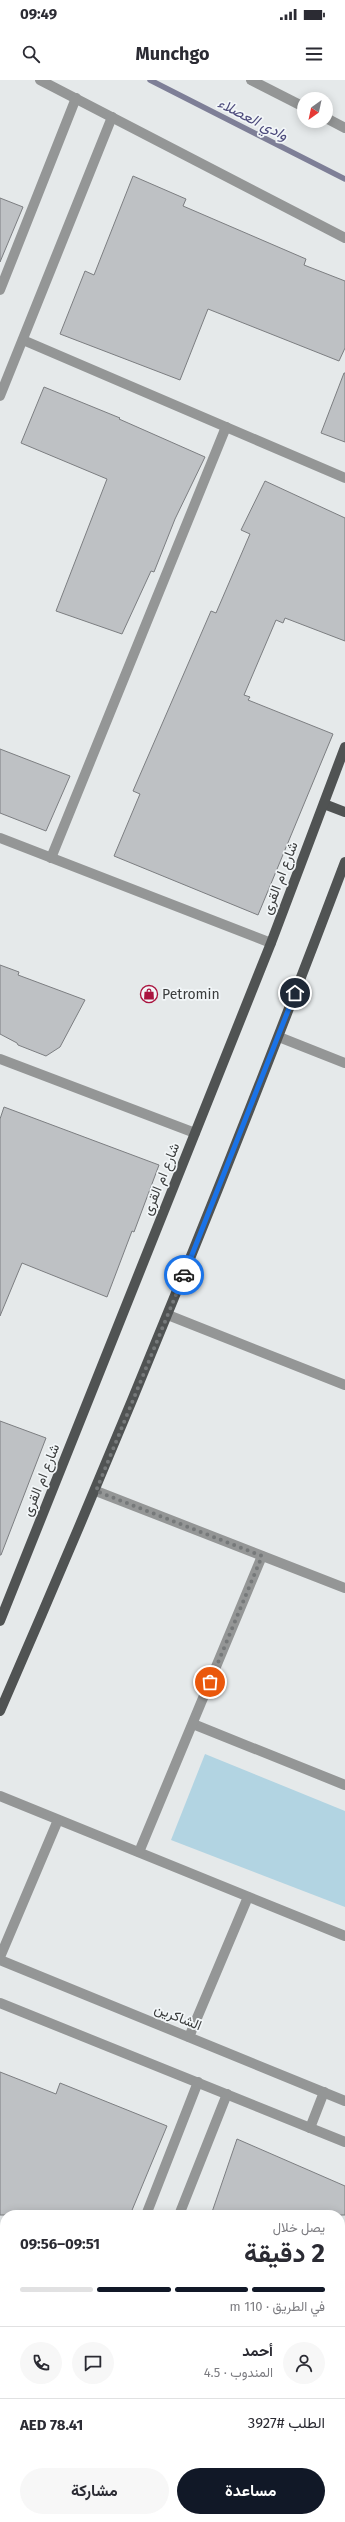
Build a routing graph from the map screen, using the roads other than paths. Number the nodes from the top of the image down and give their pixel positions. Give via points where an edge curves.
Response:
1 (40, 80) edge
2 (251, 80) edge
3 (76, 98) junction
4 (297, 103) edge
5 (112, 117) junction
6 (333, 122) edge
7 (345, 128) edge
8 (345, 238) edge
9 (0, 290) edge
10 (23, 340) junction
11 (0, 396) edge
12 (226, 427) junction
13 (345, 478) edge
14 (345, 747) edge
15 (324, 804) junction
16 (345, 812) edge
17 (0, 838) edge
18 (51, 858) junction
19 (345, 862) edge
20 (271, 944) junction
21 (279, 1037) junction
22 (0, 1059) edge
23 (345, 1063) edge
24 (195, 1133) junction
25 (168, 1316) junction
26 (345, 1385) edge
27 (96, 1491) junction
28 (262, 1556) junction
29 (345, 1588) edge
30 (0, 1621) edge
31 (0, 1711) edge
32 (194, 1724) junction
33 (345, 1785) edge
34 (0, 1796) edge
35 (58, 1820) junction
36 (139, 1852) junction
37 (248, 1897) junction
38 (345, 1936) edge
39 (0, 1959) edge
40 (0, 2004) edge
41 (190, 2037) junction
42 (198, 2082) junction
43 (324, 2092) junction
44 (227, 2094) junction
45 (345, 2100) edge
46 (310, 2128) junction
47 (345, 2142) edge
48 (148, 2210) edge
49 (181, 2210) edge

1 - 3 street
2 - 4 street
3 - 5 street
3 - 9 street
5 - 8 street
5 - 10 street
6 - 7 street
10 - 11 street
10 - 12 street
12 - 13 street
12 - 18 street
14 - 15 main road, شارع ام القرى
15 - 16 main road
15 - 20 main road, شارع ام القرى
17 - 18 street
18 - 20 street
19 - 21 main road
20 - 24 main road, شارع ام القرى
21 - 23 street
21 - 25 main road
22 - 24 street
24 - 30 main road, شارع ام القرى
25 - 26 street
25 - 27 main road
27 - 28 street
27 - 31 main road
28 - 29 street
28 - 32 street
32 - 33 street
32 - 36 street
34 - 35 street
35 - 36 street
35 - 39 street
36 - 37 street
37 - 38 street
37 - 41 street
39 - 41 street, الشاكرين
40 - 42 street
41 - 43 street, الشاكرين
42 - 44 street
42 - 48 street
43 - 45 street, الشاكرين
43 - 46 street
44 - 46 street
44 - 49 street
46 - 47 street

